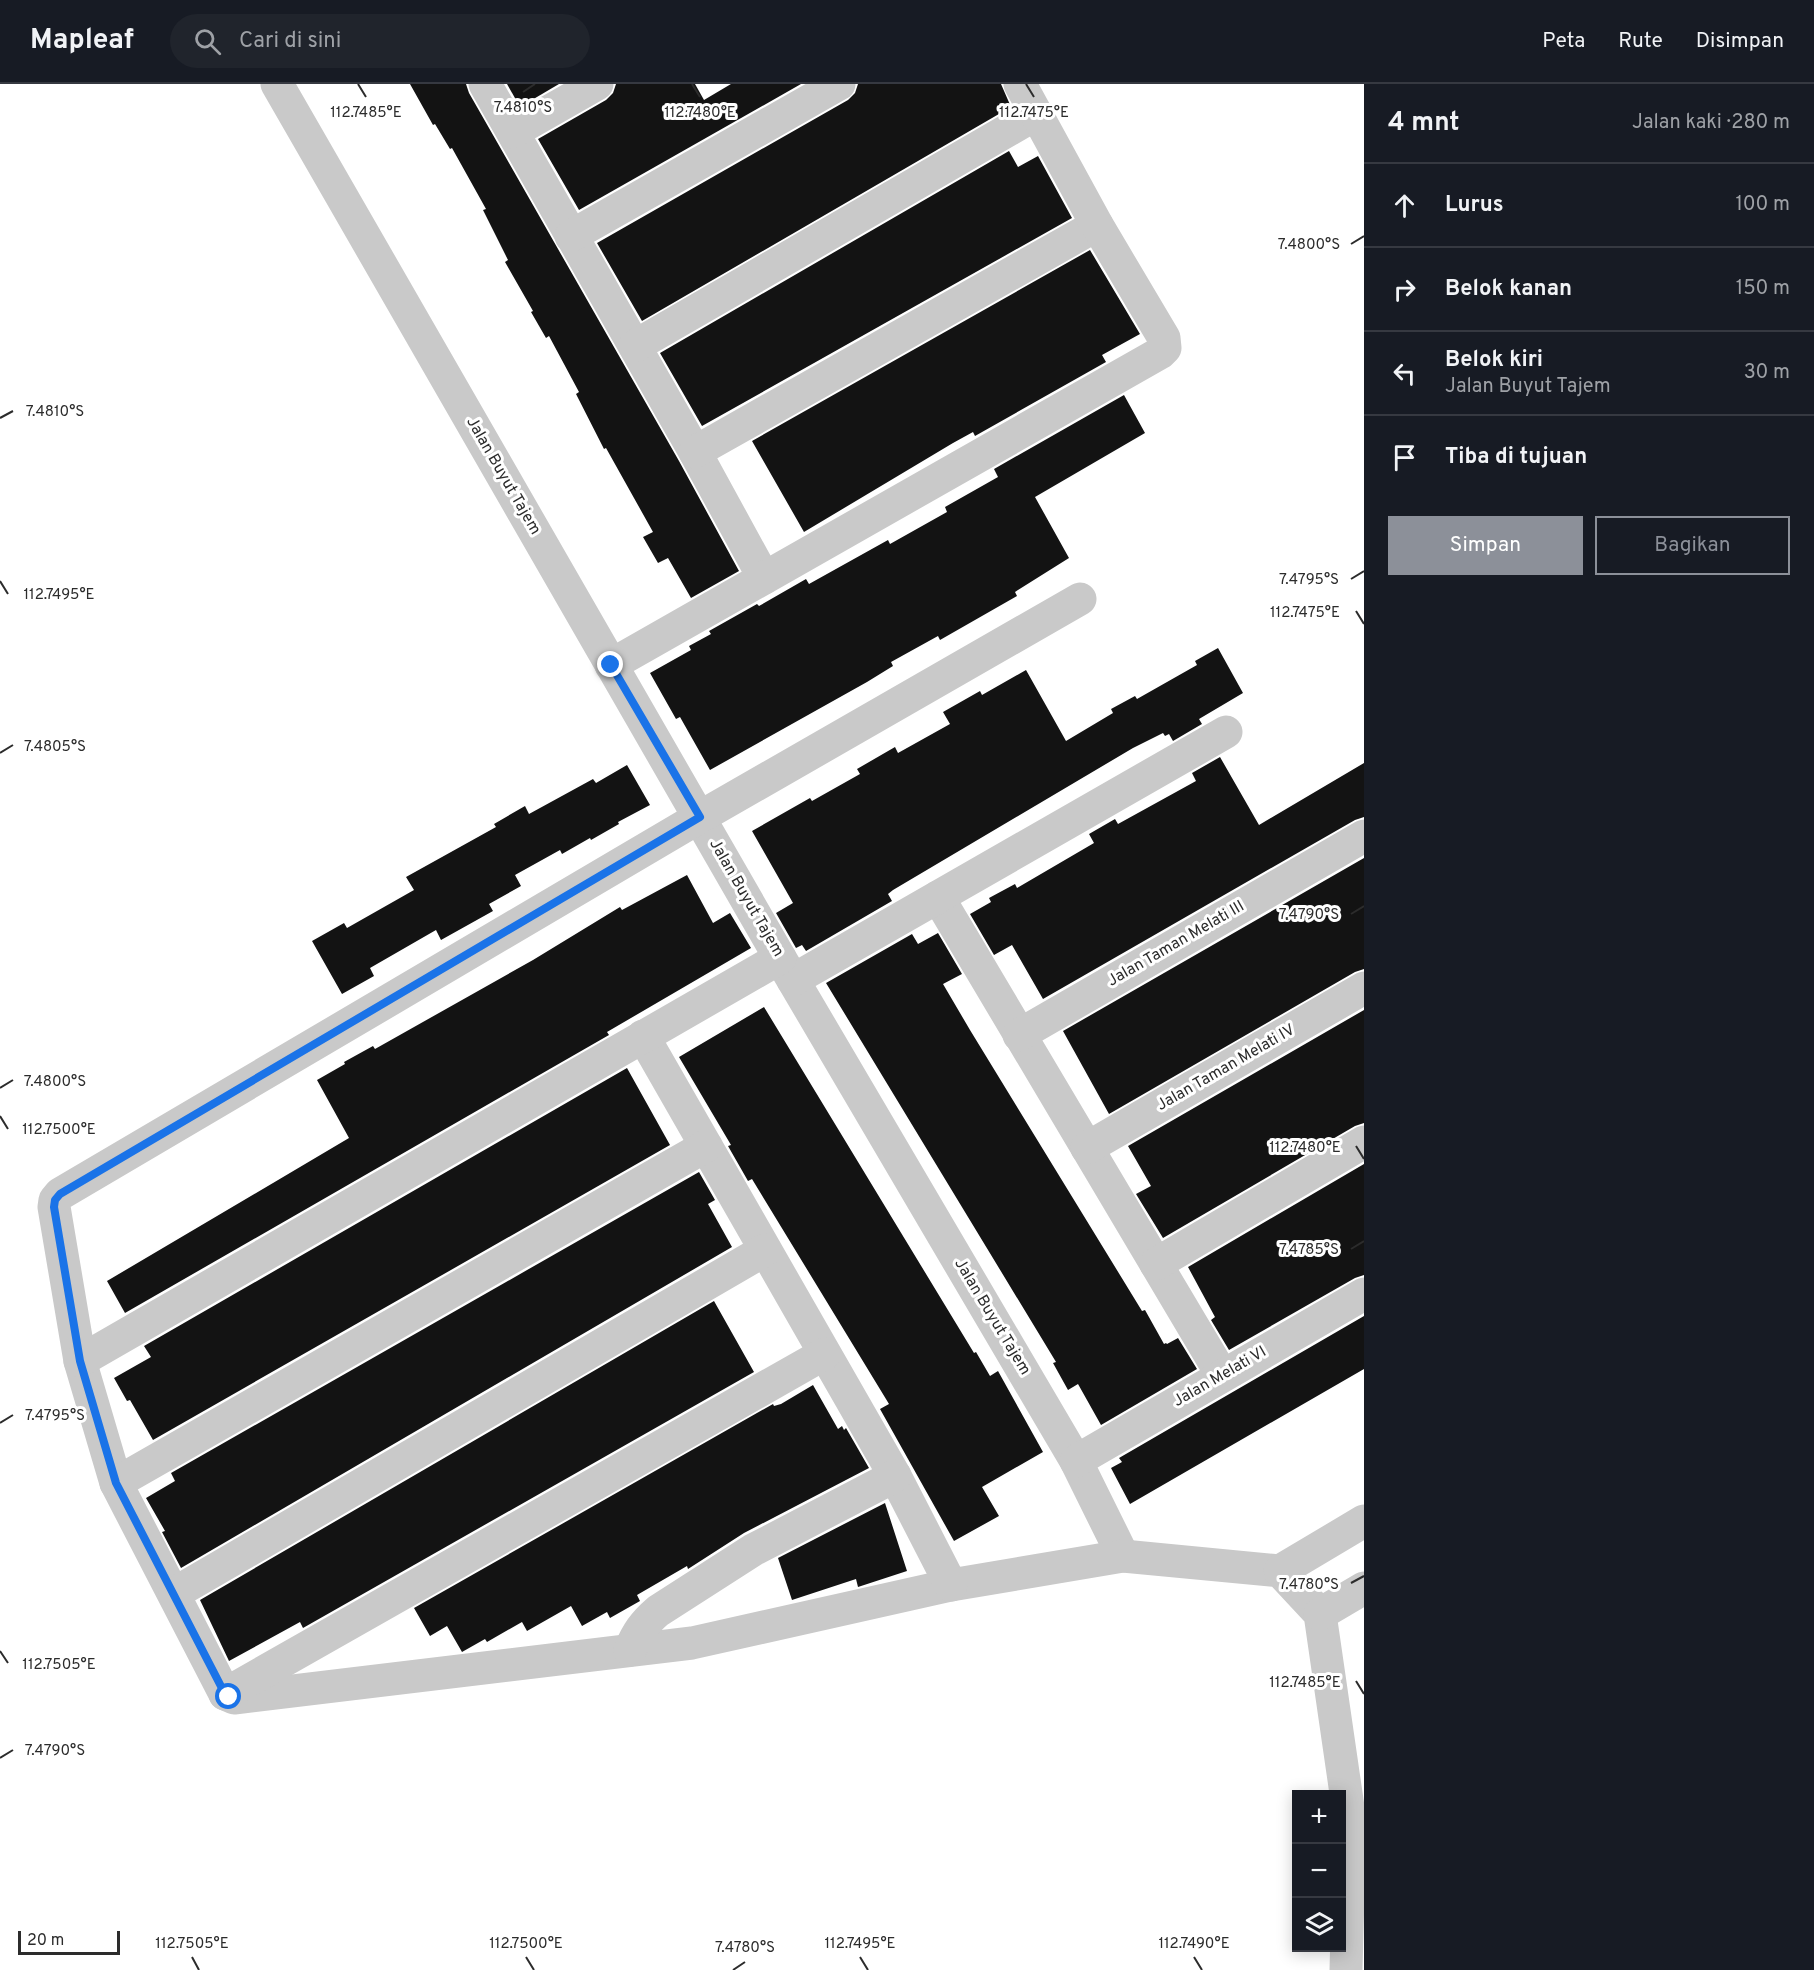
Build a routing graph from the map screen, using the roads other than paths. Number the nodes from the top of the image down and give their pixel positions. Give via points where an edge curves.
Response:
1 (277, 84) edge
2 (485, 84) edge
3 (597, 84) edge
4 (839, 84) edge
5 (1020, 84) edge
6 (1036, 114) junction
7 (513, 132) junction
8 (1097, 225) junction
9 (571, 236) junction
10 (635, 346) junction
11 (695, 452) junction
12 (764, 578) junction
13 (1080, 599) dead end
14 (611, 665) junction
15 (1226, 732) dead end
16 (700, 817) junction
17 (1364, 836) edge
18 (938, 897) junction
19 (787, 969) junction
20 (1364, 988) edge
21 (1020, 1035) junction
22 (643, 1036) junction
23 (1364, 1142) edge
24 (706, 1146) junction
25 (1087, 1148) junction
26 (765, 1250) junction
27 (1156, 1264) junction
28 (1364, 1294) edge
29 (824, 1354) junction
30 (80, 1361) junction
31 (1222, 1375) junction
32 (1076, 1461) junction
33 (895, 1476) junction
34 (116, 1483) junction
35 (1364, 1521) edge
36 (1123, 1556) junction
37 (1280, 1571) junction
38 (951, 1585) junction
39 (1364, 1588) edge
40 (175, 1593) junction
41 (1320, 1614) junction
42 (630, 1650) junction
43 (225, 1694) junction
44 (1357, 1817) edge
45 (1352, 1964) edge

1 - 14 street, Jalan Buyut Tajem
2 - 7 street
3 - 7 street
4 - 9 street
5 - 6 street
6 - 8 street
6 - 10 street
7 - 9 street
8 - 11 street
8 - 12 street via 1164,338 1161,353
9 - 10 street
10 - 11 street
11 - 12 street
12 - 14 street
13 - 16 street
14 - 16 street, Jalan Buyut Tajem
15 - 18 street
16 - 19 street, Jalan Buyut Tajem
16 - 30 street via 60,1194 54,1207
17 - 21 street, Jalan Taman Melati III
18 - 19 street
18 - 21 street
19 - 22 street
19 - 32 street, Jalan Buyut Tajem
20 - 25 street, Jalan Taman Melati IV
21 - 25 street
22 - 24 street
22 - 30 street
23 - 27 street
24 - 26 street
24 - 34 street
25 - 27 street
26 - 29 street
26 - 40 street
27 - 31 street
28 - 31 street, Jalan Melati VI
29 - 33 street
29 - 43 street
30 - 34 street
31 - 32 street, Jalan Melati VI
32 - 36 street, Jalan Buyut Tajem
33 - 38 street
33 - 42 street via 753,1550 658,1611 645,1622
34 - 40 street
35 - 37 street
36 - 37 street
36 - 38 street
37 - 41 street
38 - 42 street via 692,1643
39 - 41 street
40 - 43 street
41 - 44 street
42 - 43 street via 239,1698
44 - 45 street

